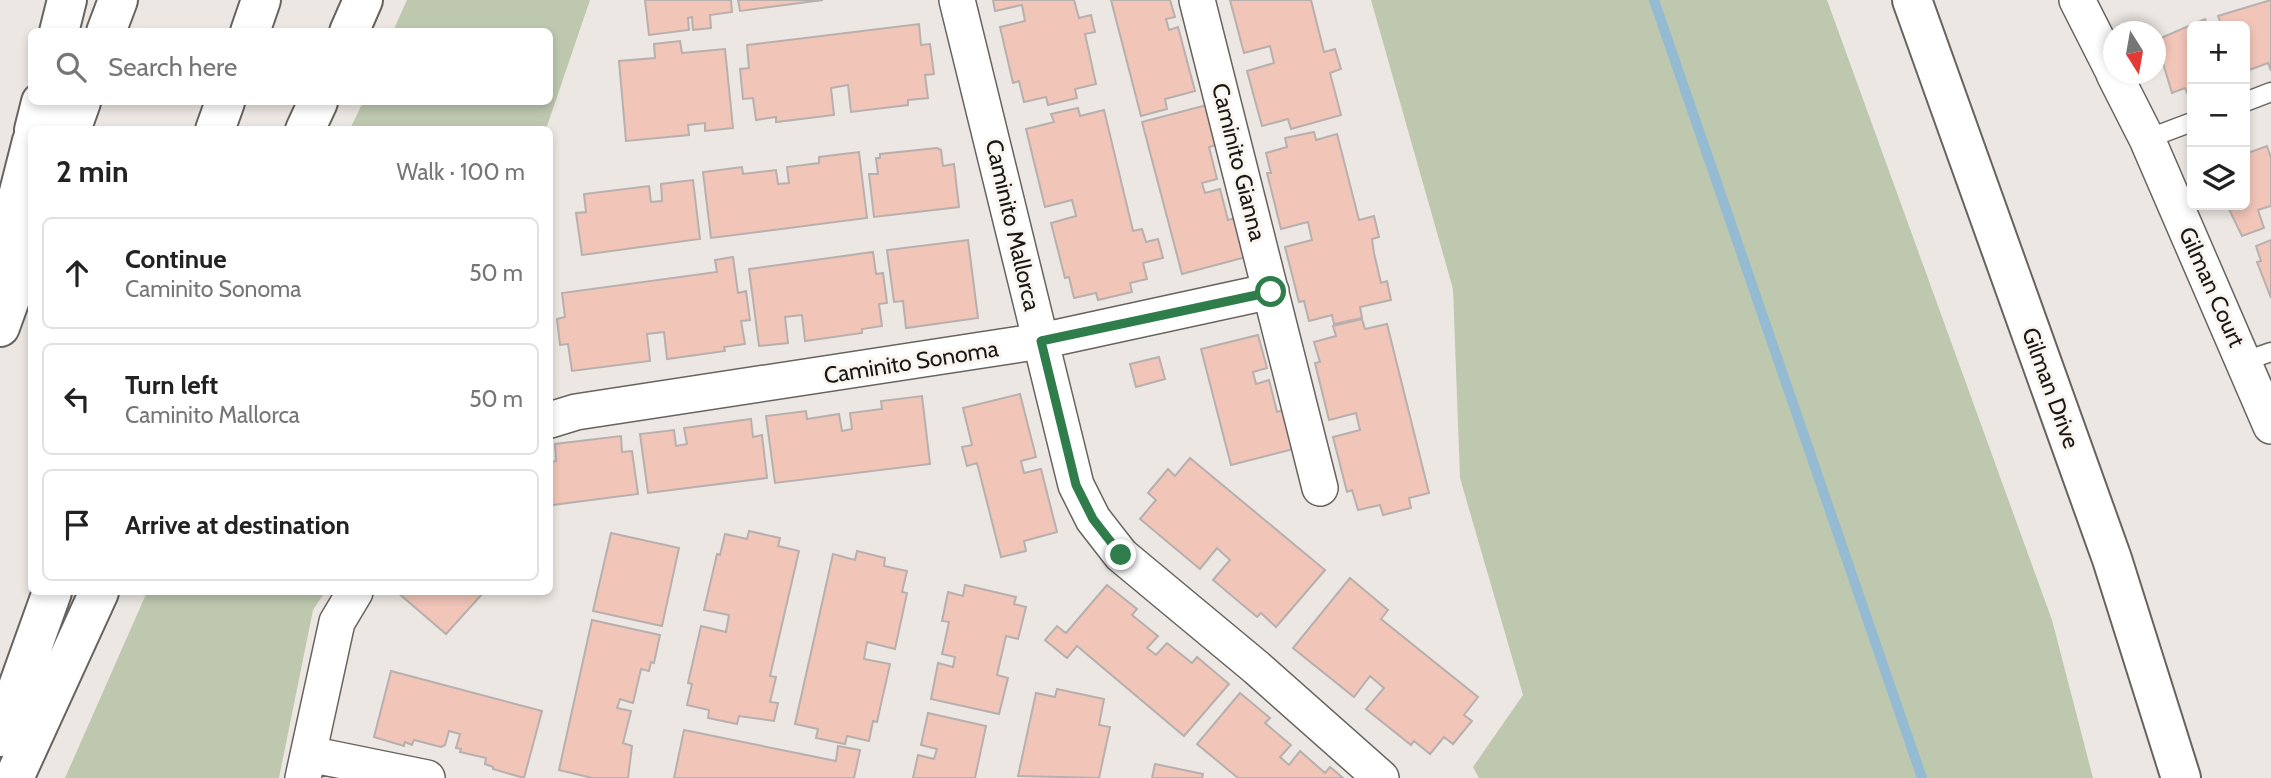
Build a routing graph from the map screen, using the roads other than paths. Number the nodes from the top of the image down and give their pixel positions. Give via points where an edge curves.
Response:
1 (67, 0) edge
2 (118, 0) edge
3 (261, 0) edge
4 (363, 0) edge
5 (957, 0) edge
6 (1197, 0) edge
7 (1912, 0) edge
8 (2077, 0) edge
9 (60, 28) edge
10 (108, 28) edge
11 (251, 28) edge
12 (351, 28) edge
13 (2103, 51) edge
14 (2120, 84) edge
15 (2271, 92) edge
16 (2250, 100) edge
17 (40, 105) edge
18 (80, 105) edge
19 (224, 105) edge
20 (317, 105) edge
21 (2187, 124) edge
22 (35, 126) edge
23 (72, 126) edge
24 (216, 126) edge
25 (307, 126) edge
26 (2147, 139) junction
27 (28, 157) edge
28 (28, 250) edge
29 (0, 267) edge
30 (1271, 292) junction
31 (0, 327) edge
32 (1041, 341) junction
33 (2258, 357) edge
34 (553, 419) edge
35 (2271, 426) edge
36 (1320, 488) dead end
37 (50, 595) edge
38 (98, 595) edge
39 (353, 595) edge
40 (0, 737) edge
41 (306, 766) edge
42 (14, 778) edge
43 (427, 778) edge
44 (1381, 778) edge
45 (2181, 778) edge

1 - 9 main road
2 - 10 main road
3 - 11 main road
4 - 12 main road
5 - 32 street, Caminito Mallorca
6 - 30 street, Caminito Gianna
7 - 45 main road, Gilman Drive via 2112,559
8 - 13 street, Gilman Court
14 - 26 street, Gilman Court
15 - 16 lane
17 - 22 main road
18 - 23 main road
19 - 24 main road
20 - 25 main road
21 - 26 lane
26 - 33 street, Gilman Court
27 - 29 main road
28 - 31 main road
30 - 32 street, Caminito Sonoma
30 - 36 street, Caminito Gianna
32 - 34 street, Caminito Sonoma
32 - 44 street, Caminito Mallorca via 1076,485 1093,519 1121,555
33 - 35 street, Gilman Court
37 - 40 main road
38 - 42 main road
39 - 41 street via 337,622
41 - 43 street

